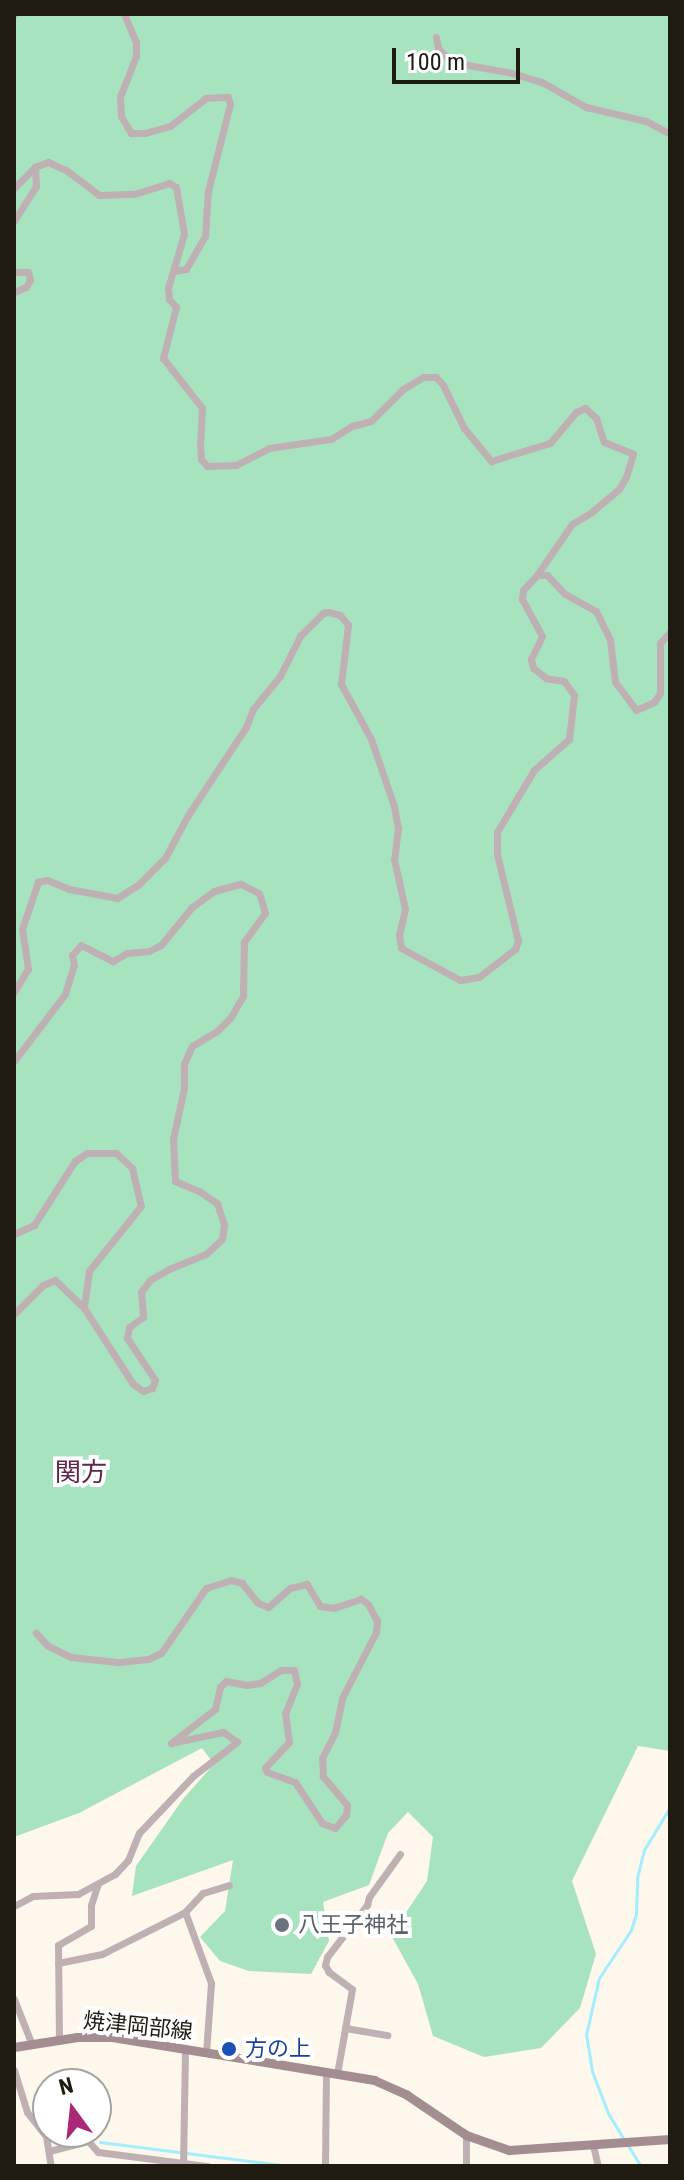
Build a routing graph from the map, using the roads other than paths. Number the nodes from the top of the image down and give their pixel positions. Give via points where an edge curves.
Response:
1 (124, 14) edge
2 (436, 37) dead end
3 (670, 134) edge
4 (35, 167) junction
5 (14, 188) edge
6 (14, 221) edge
7 (173, 271) junction
8 (14, 272) edge
9 (14, 292) edge
10 (537, 575) junction
11 (670, 632) edge
12 (14, 992) edge
13 (14, 1061) edge
14 (14, 1234) edge
15 (84, 1308) junction
16 (14, 1314) edge
17 (36, 1633) dead end
18 (400, 1854) dead end
19 (97, 1885) junction
20 (229, 1885) dead end
21 (14, 1906) edge
22 (185, 1912) junction
23 (58, 1963) junction
24 (14, 1999) edge
25 (345, 2028) junction
26 (387, 2035) dead end
27 (59, 2040) junction
28 (32, 2045) junction
29 (14, 2047) edge
30 (185, 2048) junction
31 (206, 2052) junction
32 (14, 2070) edge
33 (326, 2072) junction
34 (337, 2074) junction
35 (466, 2135) junction
36 (670, 2139) edge
37 (593, 2145) junction
38 (49, 2151) junction
39 (184, 2162) edge
40 (325, 2165) edge
41 (51, 2166) edge
42 (208, 2166) edge
43 (466, 2166) edge
44 (598, 2166) edge

1 - 7 street via 136,42 120,97 121,116 131,133 170,126 206,98 228,97 230,104 208,191 205,236 186,269
2 - 3 street via 451,62 542,82 586,107 646,121
4 - 5 street
4 - 6 street via 36,186
4 - 7 street via 48,162 99,195 134,194 169,183 176,187 184,234
7 - 10 street via 169,299 176,307 163,358 202,408 201,459 207,466 236,465 269,448 331,439 371,421 423,377 436,377 443,385 464,428 491,461 550,443 585,408 596,418 604,442 633,454 626,477 592,512 572,524
8 - 9 street via 28,272 30,280
10 - 11 street via 547,575 565,594 596,611 610,640 615,682 636,710 660,693 660,643
10 - 12 street via 522,599 542,636 531,659 533,668 546,678 564,681 574,695 569,739 534,770 497,832 497,854 518,941 515,949 469,980 401,948 405,909 394,859 394,806 371,739 341,684 348,625 329,612 300,636 165,858 139,884 117,898 38,882 22,929 28,969
13 - 15 street via 65,994 72,955 81,945 113,961 149,951 214,891 241,884 259,893 265,913 244,942 243,996 217,1031 192,1046 184,1064 173,1139 175,1181 217,1203 224,1225 222,1239 206,1254 150,1280 141,1292 143,1317 129,1327 127,1338 155,1380 152,1388 143,1391 133,1384
14 - 15 street via 34,1225 75,1161 87,1153 116,1153 132,1168 141,1206 89,1271
15 - 16 street via 55,1280
17 - 19 street via 71,1657 148,1659 161,1653 206,1588 231,1580 242,1583 263,1606 301,1583 312,1586 320,1606 334,1608 361,1599 376,1615 376,1632 342,1698 335,1732 322,1758 323,1776 347,1805 342,1822 335,1828 322,1823 295,1782 265,1768 289,1742 285,1713 297,1684 294,1670 281,1670 260,1683 226,1681 215,1709 171,1743 223,1732 237,1742 193,1776 139,1833 128,1860
18 - 25 street via 327,1957 329,1972 352,1989
19 - 21 street via 78,1894 33,1896
19 - 23 street via 91,1926 58,1945
20 - 22 street via 203,1893
22 - 23 street via 102,1954
22 - 31 street via 211,1983
23 - 27 street
24 - 28 street
25 - 26 street
25 - 34 street
27 - 28 main road, 焼津岡部線
27 - 30 main road, 焼津岡部線 via 102,2036
28 - 29 main road, 焼津岡部線
30 - 31 main road, 焼津岡部線
30 - 39 street
31 - 33 main road, 焼津岡部線
32 - 38 street via 27,2112 46,2136
33 - 34 main road, 焼津岡部線
33 - 40 street
34 - 35 main road, 焼津岡部線 via 392,2086
35 - 37 main road, 焼津岡部線 via 523,2151
35 - 43 street
36 - 37 main road, 焼津岡部線
37 - 44 street
38 - 39 street via 88,2141 98,2152
38 - 41 street
39 - 42 street

